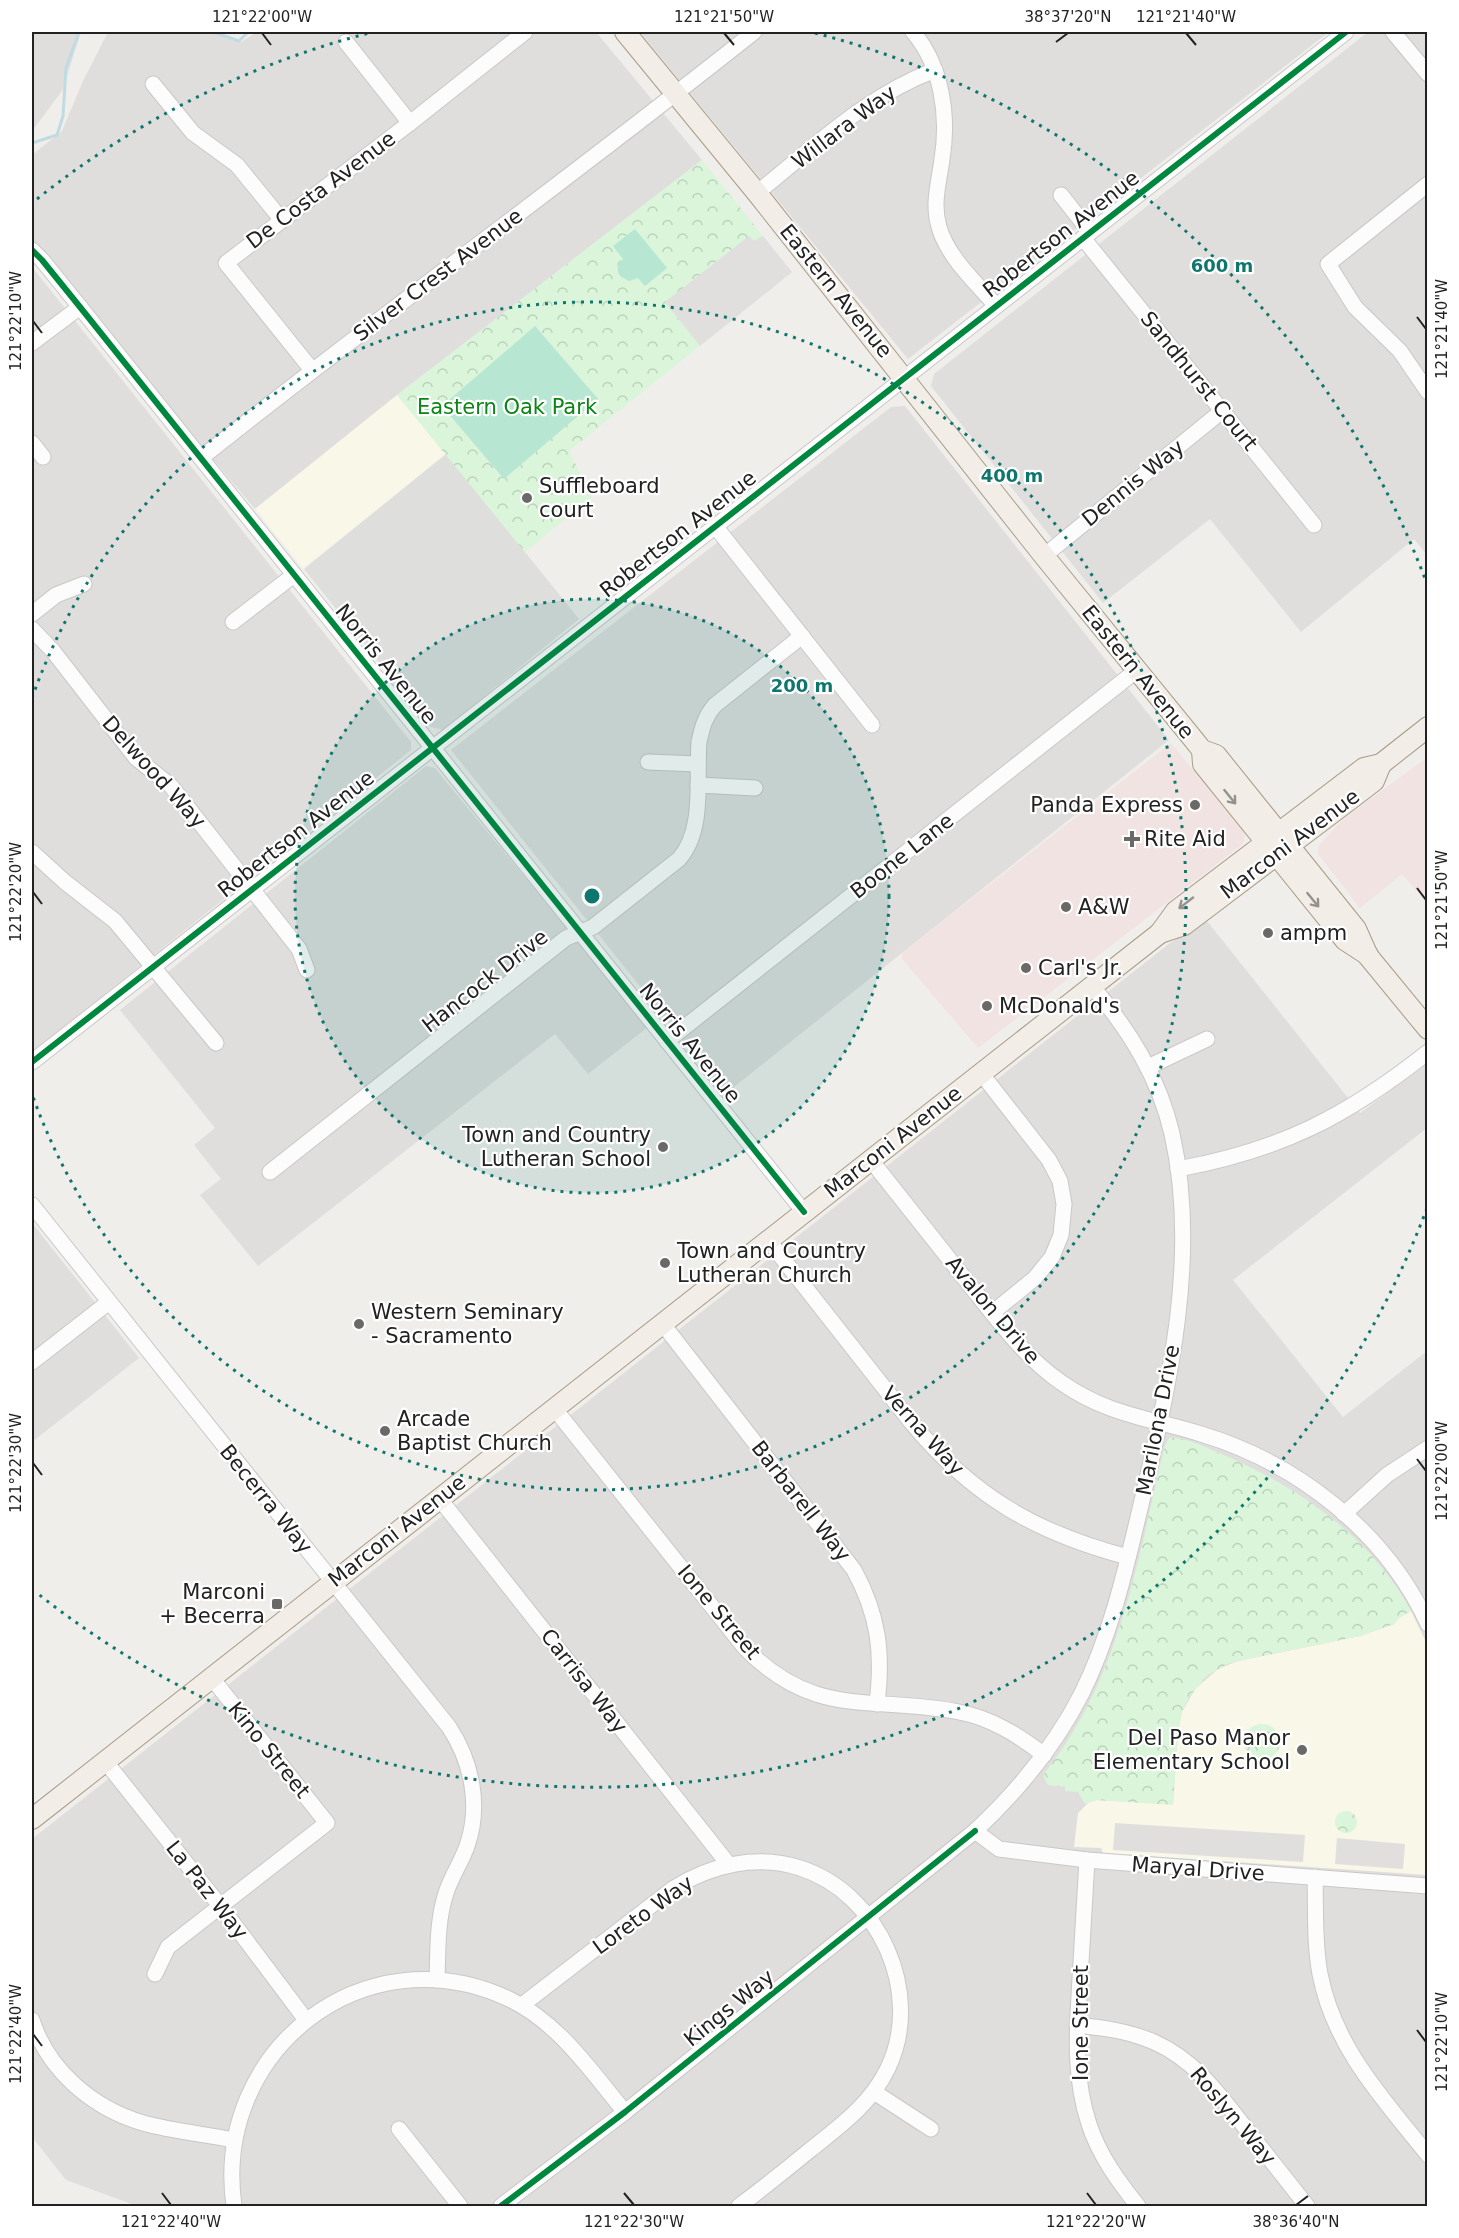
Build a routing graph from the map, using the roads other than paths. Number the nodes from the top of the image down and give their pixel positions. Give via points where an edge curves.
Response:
1 (525, 32) edge
2 (625, 32) edge
3 (754, 32) edge
4 (913, 32) edge
5 (1346, 32) edge
6 (1393, 32) edge
7 (346, 42) dead end
8 (935, 70) junction
9 (1428, 74) edge
10 (153, 84) dead end
11 (676, 93) junction
12 (410, 123) junction
13 (1428, 184) edge
14 (757, 193) junction
15 (1061, 195) dead end
16 (281, 219) junction
17 (1087, 235) junction
18 (32, 250) edge
19 (996, 306) junction
20 (80, 307) junction
21 (32, 344) edge
22 (312, 370) junction
23 (905, 377) junction
24 (1428, 392) edge
25 (1222, 411) junction
26 (32, 443) edge
27 (43, 457) dead end
28 (201, 458) junction
29 (1314, 525) dead end
30 (715, 526) junction
31 (1044, 556) junction
32 (294, 575) junction
33 (84, 584) dead end
34 (32, 614) edge
35 (233, 622) dead end
36 (32, 629) edge
37 (802, 636) junction
38 (1137, 670) junction
39 (872, 725) dead end
40 (1428, 727) edge
41 (433, 748) junction
42 (648, 762) dead end
43 (698, 764) junction
44 (698, 785) junction
45 (755, 788) dead end
46 (1277, 844) junction
47 (32, 852) edge
48 (252, 890) junction
49 (580, 932) junction
50 (154, 966) junction
51 (307, 970) dead end
52 (1092, 986) junction
53 (1428, 1029) edge
54 (1207, 1039) dead end
55 (667, 1041) junction
56 (216, 1043) dead end
57 (1428, 1052) edge
58 (32, 1062) edge
59 (1149, 1067) junction
60 (981, 1073) junction
61 (870, 1159) junction
62 (1178, 1169) junction
63 (270, 1172) dead end
64 (32, 1205) edge
65 (804, 1212) junction
66 (768, 1240) junction
67 (109, 1302) junction
68 (992, 1313) junction
69 (662, 1323) junction
70 (32, 1362) edge
71 (554, 1408) junction
72 (1160, 1424) junction
73 (1428, 1448) edge
74 (439, 1498) junction
75 (1344, 1514) junction
76 (1128, 1557) junction
77 (333, 1582) junction
78 (1428, 1624) edge
79 (211, 1677) junction
80 (877, 1704) junction
81 (1044, 1755) junction
82 (105, 1761) junction
83 (32, 1819) edge
84 (975, 1831) junction
85 (1087, 1860) junction
86 (729, 1865) junction
87 (1315, 1877) junction
88 (1428, 1886) edge
89 (221, 1907) junction
90 (868, 1918) junction
91 (155, 1974) dead end
92 (436, 1980) junction
93 (522, 2005) junction
94 (32, 2020) edge
95 (306, 2020) junction
96 (1077, 2025) junction
97 (874, 2092) junction
98 (625, 2112) junction
99 (399, 2129) dead end
100 (931, 2129) dead end
101 (234, 2140) junction
102 (1428, 2155) edge
103 (234, 2206) edge
104 (460, 2206) edge
105 (501, 2206) edge
106 (739, 2206) edge
107 (1138, 2206) edge
108 (1307, 2206) edge

1 - 12 street, De Costa Avenue
2 - 11 main road, Eastern Avenue
3 - 11 street, Silver Crest Avenue
4 - 8 street
5 - 17 street, Robertson Avenue
6 - 9 street
7 - 12 street
8 - 14 street, Willara Way via 870,102
8 - 19 street via 944,117 935,203 939,226 948,247
10 - 16 street via 194,133 237,165
11 - 14 main road, Eastern Avenue
11 - 22 street, Silver Crest Avenue
12 - 16 street, De Costa Avenue
13 - 24 street via 1328,264 1355,307 1400,351
14 - 23 main road, Eastern Avenue
15 - 17 street, Sandhurst Court
16 - 22 street, De Costa Avenue via 226,263
17 - 19 street, Robertson Avenue
17 - 25 street, Sandhurst Court
18 - 20 street, Norris Avenue
19 - 23 street, Robertson Avenue
20 - 21 street
20 - 28 street, Norris Avenue
22 - 28 street, Silver Crest Avenue
23 - 30 street, Robertson Avenue
23 - 31 main road, Eastern Avenue
25 - 29 street, Sandhurst Court
25 - 31 street, Dennis Way
26 - 27 street
28 - 32 street, Norris Avenue
30 - 37 street
30 - 41 street, Robertson Avenue
31 - 38 main road, Eastern Avenue
32 - 35 street
32 - 41 street, Norris Avenue
33 - 34 street via 56,595
36 - 48 street, Delwood Way via 136,758 171,786
37 - 39 street
37 - 43 street, Hancock Drive via 711,710 702,729
38 - 46 main road, Eastern Avenue via 1202,750 1216,755
38 - 55 street, Boone Lane
40 - 46 main road, Marconi Avenue via 1381,764 1364,768
41 - 48 street, Robertson Avenue
41 - 49 street, Norris Avenue
42 - 43 street
43 - 44 street, Hancock Drive
44 - 45 street
44 - 49 street, Hancock Drive via 695,829 684,854 593,927
46 - 52 main road, Marconi Avenue via 1176,911 1160,933
46 - 53 main road, Eastern Avenue via 1356,929 1368,956
47 - 50 street via 115,921
48 - 50 street, Robertson Avenue
48 - 51 street, Delwood Way via 299,949
49 - 55 street, Norris Avenue
49 - 63 street, Hancock Drive via 566,938
50 - 56 street
50 - 58 street, Robertson Avenue
52 - 59 street, Marilona Drive via 1127,1030
52 - 60 main road, Marconi Avenue
54 - 59 street
55 - 65 street, Norris Avenue
57 - 62 street via 1364,1100 1305,1131 1243,1155
59 - 62 street, Marilona Drive via 1167,1115
60 - 61 main road, Marconi Avenue
60 - 68 street via 1049,1160 1060,1181 1064,1204 1061,1235 1052,1257 1035,1278
61 - 65 main road, Marconi Avenue
61 - 68 street, Avalon Drive
62 - 72 street, Marilona Drive via 1182,1234 1179,1293
64 - 67 street, Becerra Way
65 - 66 main road, Marconi Avenue
66 - 69 main road, Marconi Avenue
66 - 76 street, Verna Way via 910,1422 964,1478 1047,1530
67 - 70 street
67 - 77 street, Becerra Way
68 - 72 street, Avalon Drive via 1022,1348 1062,1383 1108,1408
69 - 71 main road, Marconi Avenue
69 - 80 street, Barbarell Way via 854,1570 870,1604 879,1641
71 - 74 main road, Marconi Avenue
71 - 80 street, Ione Street via 757,1660 800,1689 825,1698
72 - 75 street, Avalon Drive via 1200,1433 1256,1455 1302,1481
72 - 76 street, Marilona Drive
73 - 75 street via 1387,1475
74 - 77 main road, Marconi Avenue
74 - 86 street, Carrisa Way
75 - 78 street, Avalon Drive via 1397,1572
76 - 81 street, Marilona Drive via 1115,1610 1092,1673
77 - 79 main road, Marconi Avenue
77 - 92 street, Becerra Way via 449,1727 471,1777 471,1832 441,1909
79 - 82 main road, Marconi Avenue
79 - 89 street, Kino Street via 327,1823
80 - 81 street, Ione Street via 928,1707 978,1717 1013,1733
81 - 84 street, Marilona Drive
82 - 83 main road, Marconi Avenue
82 - 89 street, La Paz Way
84 - 85 street, Maryal Drive via 999,1849
84 - 90 street, Kings Way
85 - 87 street, Maryal Drive
85 - 96 street, Ione Street
86 - 90 street, Loreto Way via 776,1863 815,1874 838,1887
86 - 93 street, Loreto Way via 674,1888
87 - 88 street, Maryal Drive
87 - 102 street via 1320,1974 1335,2024 1365,2076
89 - 91 street via 168,1947
89 - 95 street, La Paz Way
90 - 97 street, Loreto Way via 892,1961 901,2008 894,2052
90 - 98 street, Kings Way
92 - 93 street via 479,1987
92 - 95 street via 375,1986 343,1998
93 - 98 street via 572,2047
94 - 101 street via 56,2067 96,2101 142,2122
95 - 101 street via 279,2046 255,2079
96 - 107 street, Ione Street via 1078,2080 1089,2126 1110,2169
96 - 108 street, Roslyn Way via 1138,2036 1186,2061 1213,2086
97 - 100 street
97 - 106 street, Loreto Way via 854,2115
98 - 105 street, Kings Way
99 - 104 street
101 - 103 street

